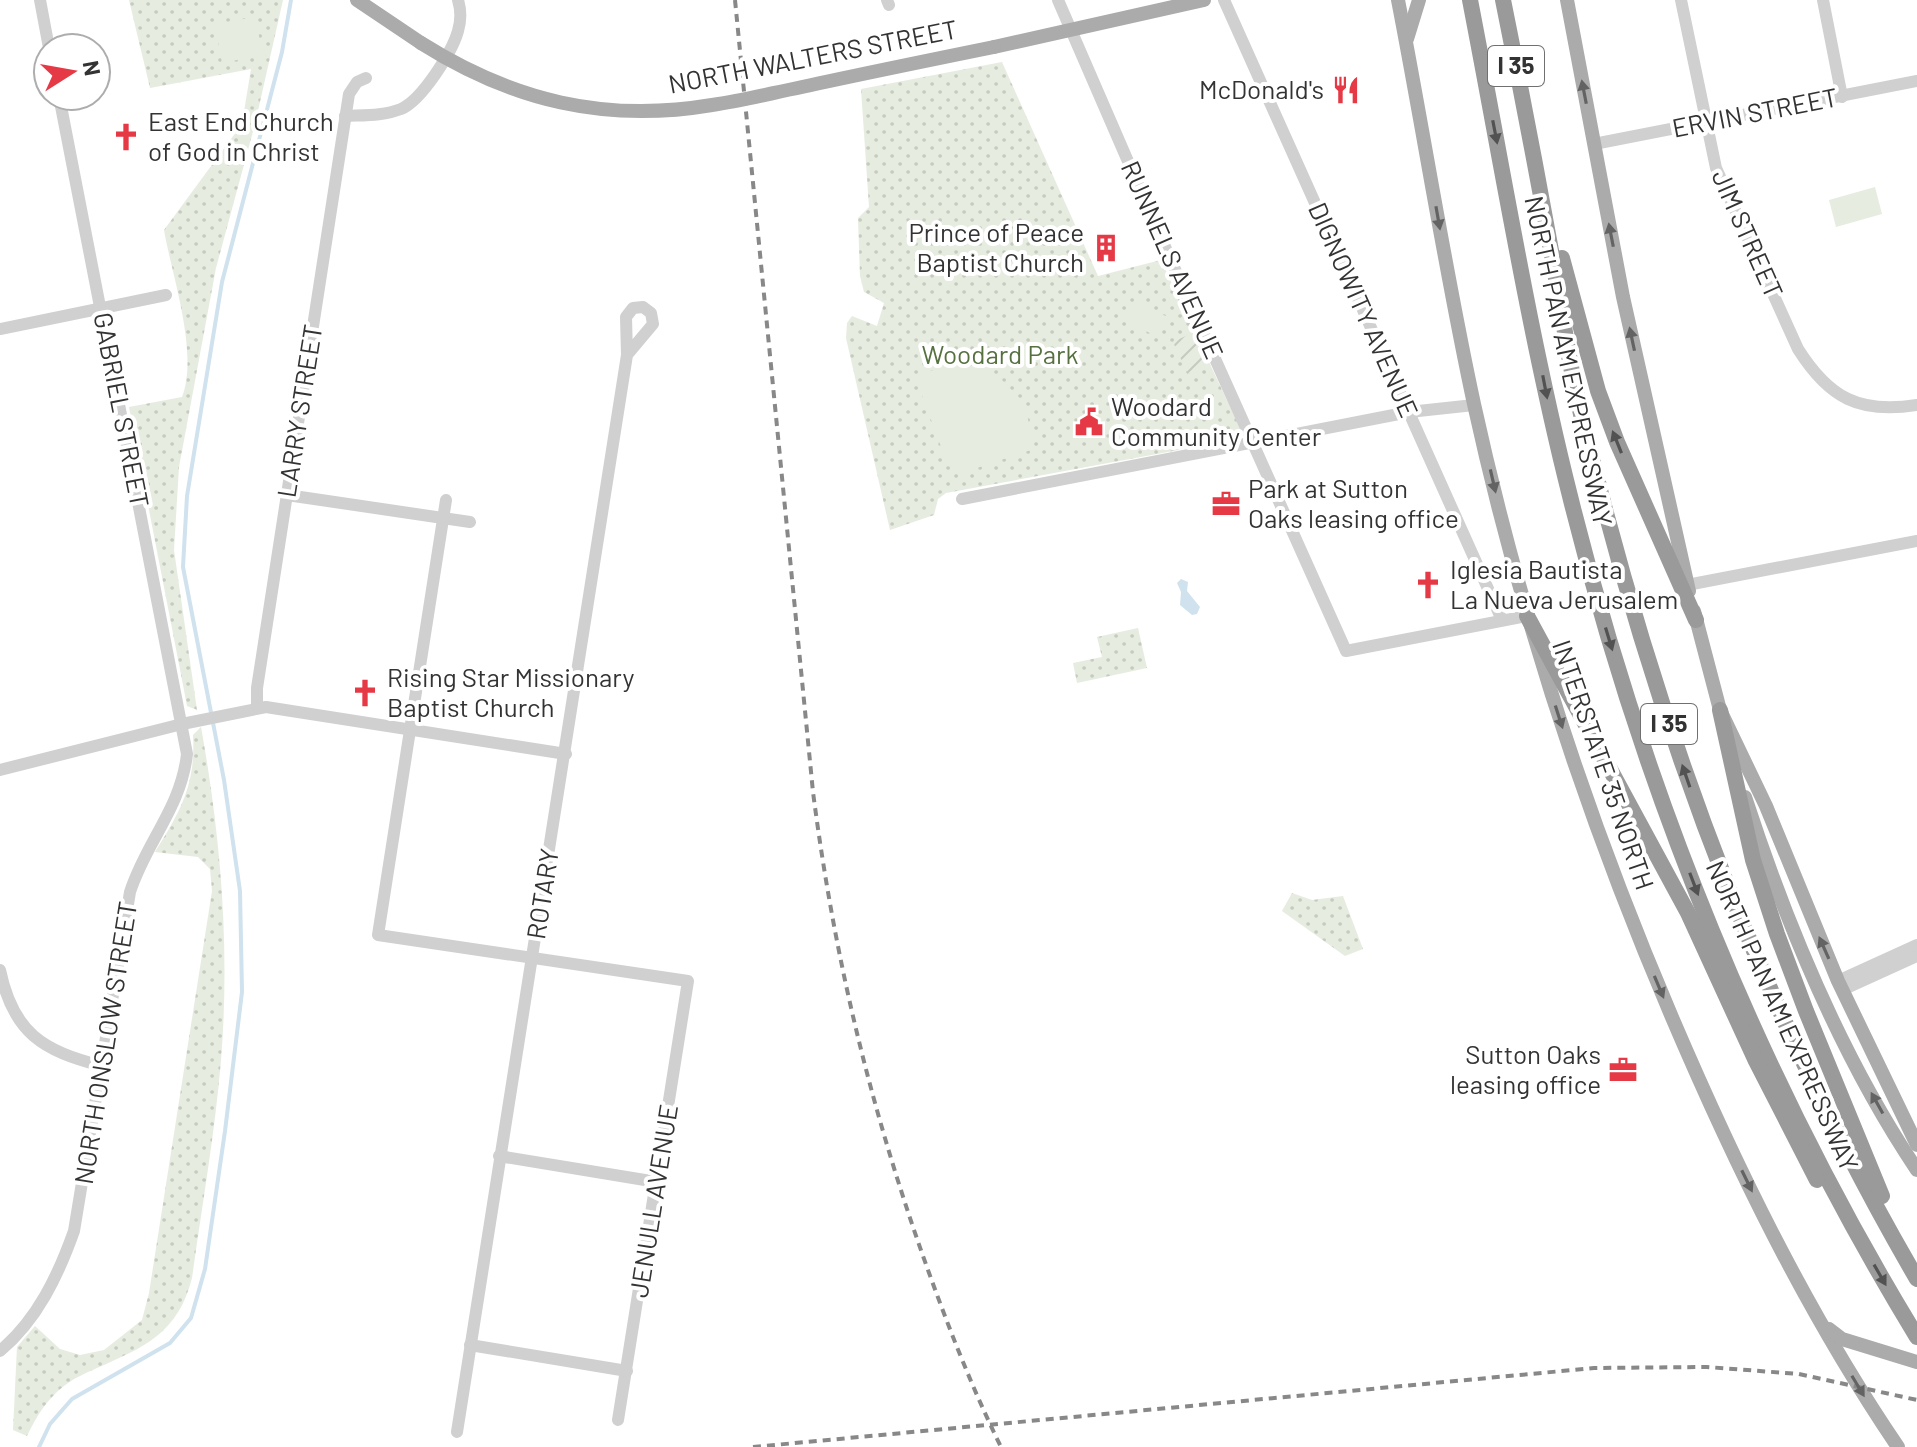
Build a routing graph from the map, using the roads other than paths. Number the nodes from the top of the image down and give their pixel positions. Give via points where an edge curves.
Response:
1 (40, 0) edge
2 (357, 0) edge
3 (458, 0) edge
4 (1058, 0) edge
5 (1204, 0) edge
6 (1224, 0) edge
7 (1398, 0) edge
8 (1470, 0) edge
9 (1503, 0) edge
10 (1558, 0) edge
11 (1567, 0) edge
12 (1681, 0) edge
13 (1823, 0) edge
14 (1418, 2) edge
15 (1570, 21) junction
16 (1072, 31) junction
17 (46, 32) edge
18 (1406, 43) junction
19 (366, 78) dead end
20 (1917, 81) edge
21 (1842, 97) junction
22 (62, 112) edge
23 (345, 116) junction
24 (1706, 122) junction
25 (1529, 132) junction
26 (1594, 144) junction
27 (166, 295) dead end
28 (101, 308) junction
29 (0, 329) edge
30 (627, 355) dead end
31 (1474, 405) junction
32 (1917, 405) edge
33 (1409, 412) junction
34 (1254, 442) junction
35 (287, 495) junction
36 (962, 499) dead end
37 (446, 500) dead end
38 (443, 519) junction
39 (470, 522) dead end
40 (1917, 541) edge
41 (1687, 585) junction
42 (1527, 616) junction
43 (1502, 620) junction
44 (1696, 620) junction
45 (257, 707) junction
46 (1720, 710) junction
47 (182, 724) junction
48 (410, 729) junction
49 (566, 754) junction
50 (0, 770) edge
51 (1917, 945) edge
52 (1917, 955) edge
53 (533, 959) junction
54 (0, 970) edge
55 (1840, 985) junction
56 (102, 1066) junction
57 (1917, 1145) edge
58 (499, 1156) junction
59 (1917, 1170) edge
60 (657, 1182) junction
61 (1858, 1237) junction
62 (1917, 1276) edge
63 (1822, 1323) junction
64 (1917, 1337) edge
65 (470, 1345) junction
66 (0, 1351) edge
67 (1917, 1362) edge
68 (627, 1371) junction
69 (618, 1420) dead end
70 (457, 1432) dead end
71 (1898, 1447) edge

1 - 17 street
2 - 16 main road, NORTH WALTERS STREET, bridge via 455,64 510,89 571,105 636,112 709,106
3 - 23 street via 457,36 420,94 402,109 385,114
4 - 16 street, RUNNELS AVENUE
5 - 16 main road, NORTH WALTERS STREET
6 - 33 street, DIGNOWITY AVENUE
7 - 18 main road, INTERSTATE 35 NORTH
8 -> 61 highway, NORTH PAN AM EXPRESSWAY / I 35 via 1551,414 1613,652 1663,803 1724,960
9 - 25 highway, NORTH PAN AM EXPRESSWAY / I 35
10 - 15 main road
11 - 15 main road
12 - 24 street, JIM STREET
13 - 21 street
14 - 18 main road
26 -> 15 main road
16 - 34 street, RUNNELS AVENUE
18 -> 31 main road, INTERSTATE 35 NORTH
19 - 23 street, LARRY STREET via 349,94
20 - 21 street, ERVIN STREET
21 - 24 street, ERVIN STREET
22 - 28 street, GABRIEL STREET
23 - 35 street, LARRY STREET
24 - 26 street, ERVIN STREET
24 - 32 street, JIM STREET via 1726,193 1813,373 1845,399 1864,406
44 -> 25 highway via 1598,391
62 -> 25 highway, NORTH PAN AM EXPRESSWAY / I 35 via 1846,1149 1781,1014 1688,782 1626,589 1580,410
41 -> 26 main road
27 - 28 street
28 - 29 street
28 - 47 street, GABRIEL STREET
30 - 49 street, ROTARY
31 - 33 street
31 -> 42 main road, INTERSTATE 35 NORTH
33 - 34 street
33 - 43 street, DIGNOWITY AVENUE
34 - 36 street
34 - 43 street, RUNNELS AVENUE via 1346,651
35 - 38 street
35 - 45 street, LARRY STREET
37 - 38 street
38 - 39 street
38 - 48 street
40 - 41 street
41 - 44 main road
42 - 43 street
42 - 61 highway via 1688,913 1801,1151
42 -> 63 main road, INTERSTATE 35 NORTH via 1590,812 1637,935 1704,1092
44 - 46 main road
45 - 47 street
45 - 48 street
55 -> 46 main road
59 -> 46 main road via 1809,969 1766,859
46 - 62 highway via 1753,860 1777,934
47 - 50 street
47 - 56 street, NORTH ONSLOW STREET via 187,754 183,780 130,892
48 - 49 street
48 - 53 street via 378,935
49 - 53 street, ROTARY
51 - 55 street
52 - 55 street
53 - 58 street, ROTARY
53 - 60 street, JENULL AVENUE via 688,981
54 - 56 street via 8,1000 28,1033 63,1055
55 - 57 main road
56 - 66 street, NORTH ONSLOW STREET via 86,1171 64,1259 38,1308
58 - 60 street
58 - 65 street, ROTARY
60 - 68 street, JENULL AVENUE
61 -> 64 highway, NORTH PAN AM EXPRESSWAY / I 35
63 - 67 main road via 1842,1339
63 -> 71 main road, INTERSTATE 35 NORTH
65 - 68 street
65 - 70 street, ROTARY
68 - 69 street, JENULL AVENUE

